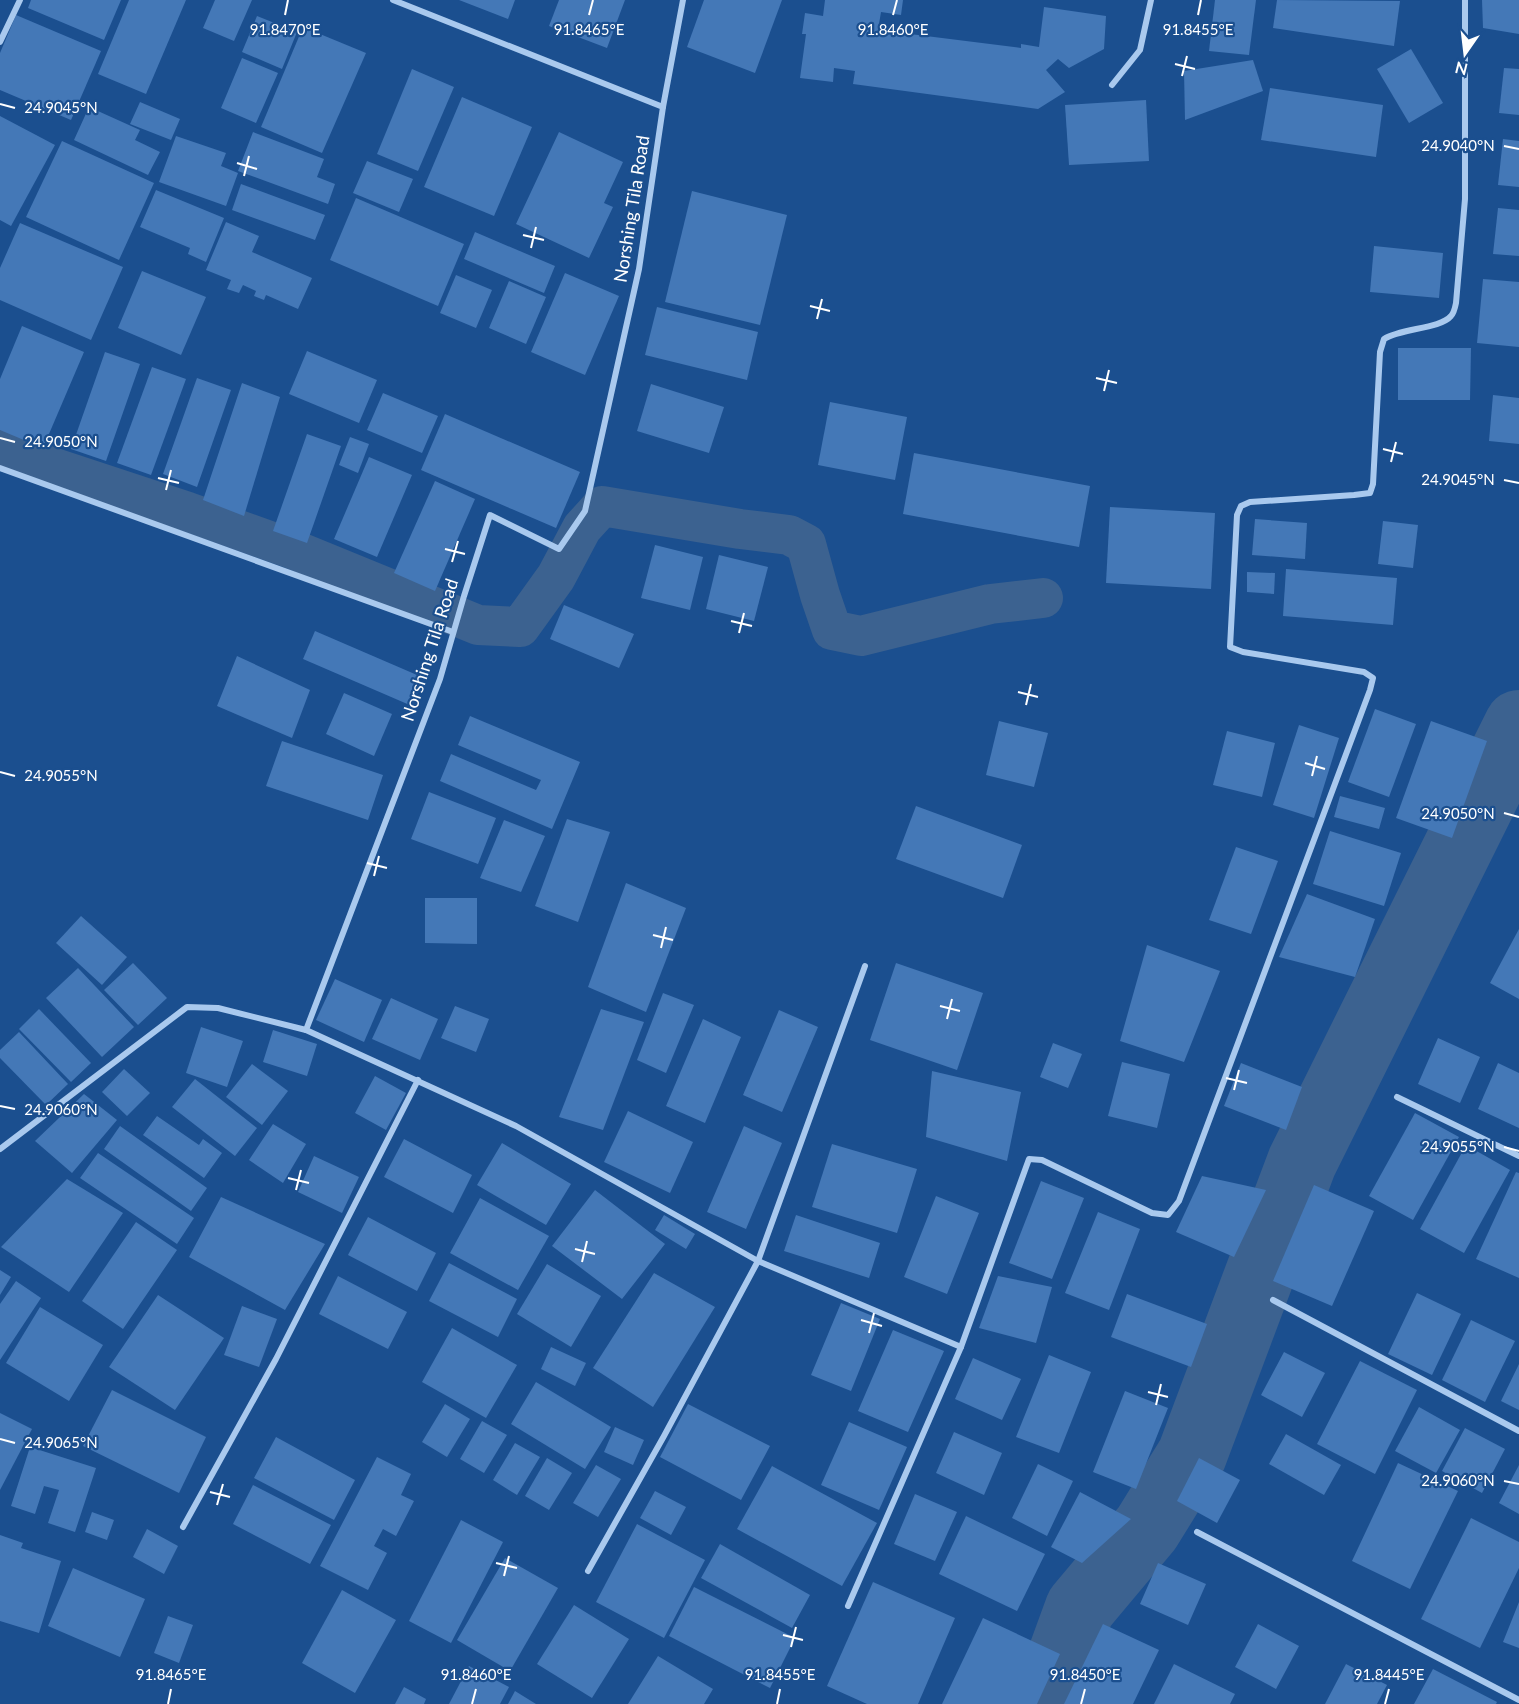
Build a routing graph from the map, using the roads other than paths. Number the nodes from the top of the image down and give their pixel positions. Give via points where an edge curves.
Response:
1 (20, 0) edge
2 (393, 0) edge
3 (683, 0) edge
4 (1151, 0) edge
5 (1466, 0) edge
6 (0, 42) edge
7 (1112, 85) dead end
8 (663, 107) junction
9 (0, 468) edge
10 (453, 630) junction
11 (866, 966) dead end
12 (306, 1030) junction
13 (418, 1080) junction
14 (1397, 1097) dead end
15 (0, 1149) edge
16 (1519, 1156) edge
17 (758, 1262) junction
18 (1273, 1300) dead end
19 (961, 1347) junction
20 (1519, 1431) edge
21 (183, 1527) dead end
22 (1197, 1532) dead end
23 (588, 1571) dead end
24 (848, 1606) dead end
25 (1519, 1700) edge

1 - 6 street
2 - 8 street
3 - 8 street
4 - 7 street via 1140,50
5 - 19 street via 1465,199 1453,315 1444,322 1393,333 1384,339 1370,493 1250,502 1241,506 1237,515 1230,647 1364,672 1372,678 1179,1201 1168,1215 1152,1213 1042,1160 1029,1159
8 - 10 street, Norshing Tila Road via 639,269 585,511 559,549 490,515
9 - 10 street
10 - 12 street, Norshing Tila Road via 440,679
11 - 17 street
12 - 13 street
12 - 15 street via 218,1008 188,1007
13 - 17 street via 516,1126
13 - 21 street via 276,1359
14 - 16 street
17 - 19 street
17 - 23 street
18 - 20 street
19 - 24 street
22 - 25 street

